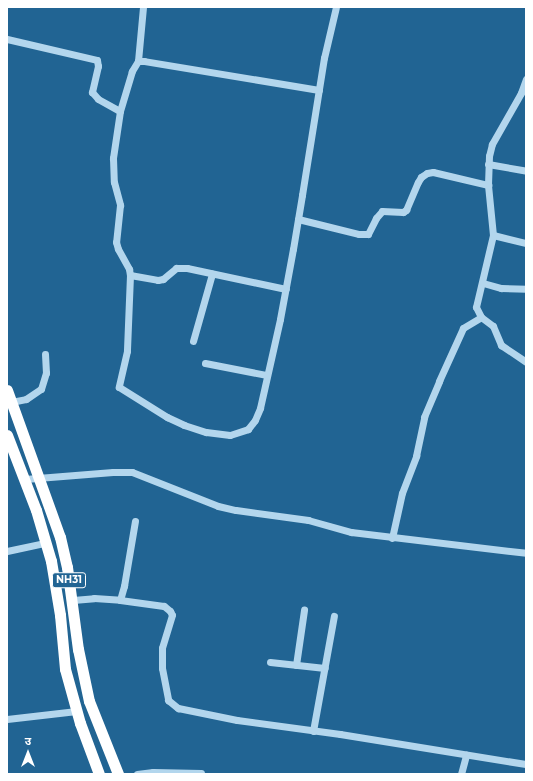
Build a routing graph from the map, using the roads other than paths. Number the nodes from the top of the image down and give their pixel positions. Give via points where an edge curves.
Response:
1 (143, 7) edge
2 (336, 7) edge
3 (7, 39) edge
4 (138, 61) junction
5 (526, 79) edge
6 (319, 90) junction
7 (120, 111) junction
8 (488, 164) junction
9 (526, 171) edge
10 (488, 185) junction
11 (298, 218) junction
12 (493, 234) junction
13 (526, 243) edge
14 (212, 274) junction
15 (130, 275) junction
16 (483, 283) junction
17 (286, 289) junction
18 (526, 289) edge
19 (481, 317) junction
20 (193, 341) dead end
21 (45, 354) dead end
22 (526, 362) edge
23 (206, 363) dead end
24 (266, 375) junction
25 (7, 390) edge
26 (11, 402) junction
27 (7, 435) edge
28 (38, 477) junction
29 (25, 479) junction
30 (135, 521) dead end
31 (392, 538) junction
32 (46, 543) junction
33 (7, 551) edge
34 (526, 553) edge
35 (72, 600) junction
36 (120, 600) junction
37 (304, 610) dead end
38 (334, 616) dead end
39 (270, 662) dead end
40 (296, 665) junction
41 (325, 668) junction
42 (77, 711) junction
43 (7, 719) edge
44 (313, 730) junction
45 (466, 755) junction
46 (526, 764) edge
47 (201, 773) dead end
48 (99, 774) edge
49 (118, 774) edge
50 (137, 774) edge
51 (461, 774) edge

1 - 4 street
2 - 6 street via 328,33
3 - 7 street via 97,60 92,92 98,99
4 - 6 street
4 - 7 street via 132,71
5 - 8 street via 521,93 492,144
6 - 11 street
7 - 15 street via 113,169 120,205 116,242
8 - 9 street
8 - 10 street
10 - 11 street via 433,172 427,173 418,182 406,210 382,211 368,234 359,234
10 - 12 street
11 - 17 street
12 - 13 street
12 - 16 street
14 - 15 street via 176,268 164,279 158,280
14 - 17 street
14 - 20 street
15 - 24 street via 127,351 119,384 121,390 184,425 206,432 230,435 248,429 255,420 263,397
16 - 18 street via 501,288
16 - 19 street via 476,307
17 - 24 street
19 - 22 street via 493,326 501,345
19 - 31 street via 463,328 438,381 424,417 416,456 402,493
21 - 26 street via 46,373 41,389 26,399
23 - 24 street
25 - 26 highway, NH31
26 - 28 highway, NH31
27 - 29 highway, NH31
28 - 29 street
28 - 31 street via 132,472 218,506 256,514 308,520 351,532
28 - 35 highway, NH31 via 60,537
29 - 32 highway, NH31
30 - 36 street
31 - 34 street
32 - 33 street
32 - 42 highway, NH31 via 60,615 65,669
35 - 36 street
35 - 49 highway, NH31 via 78,649 89,701
36 - 44 street via 164,606 172,615 162,648 162,668 168,700 173,706 215,717
37 - 40 street
38 - 41 street
39 - 40 street
40 - 41 street
41 - 44 street
42 - 43 street
42 - 48 highway, NH31
44 - 45 street
45 - 46 street
45 - 51 street
47 - 50 street

